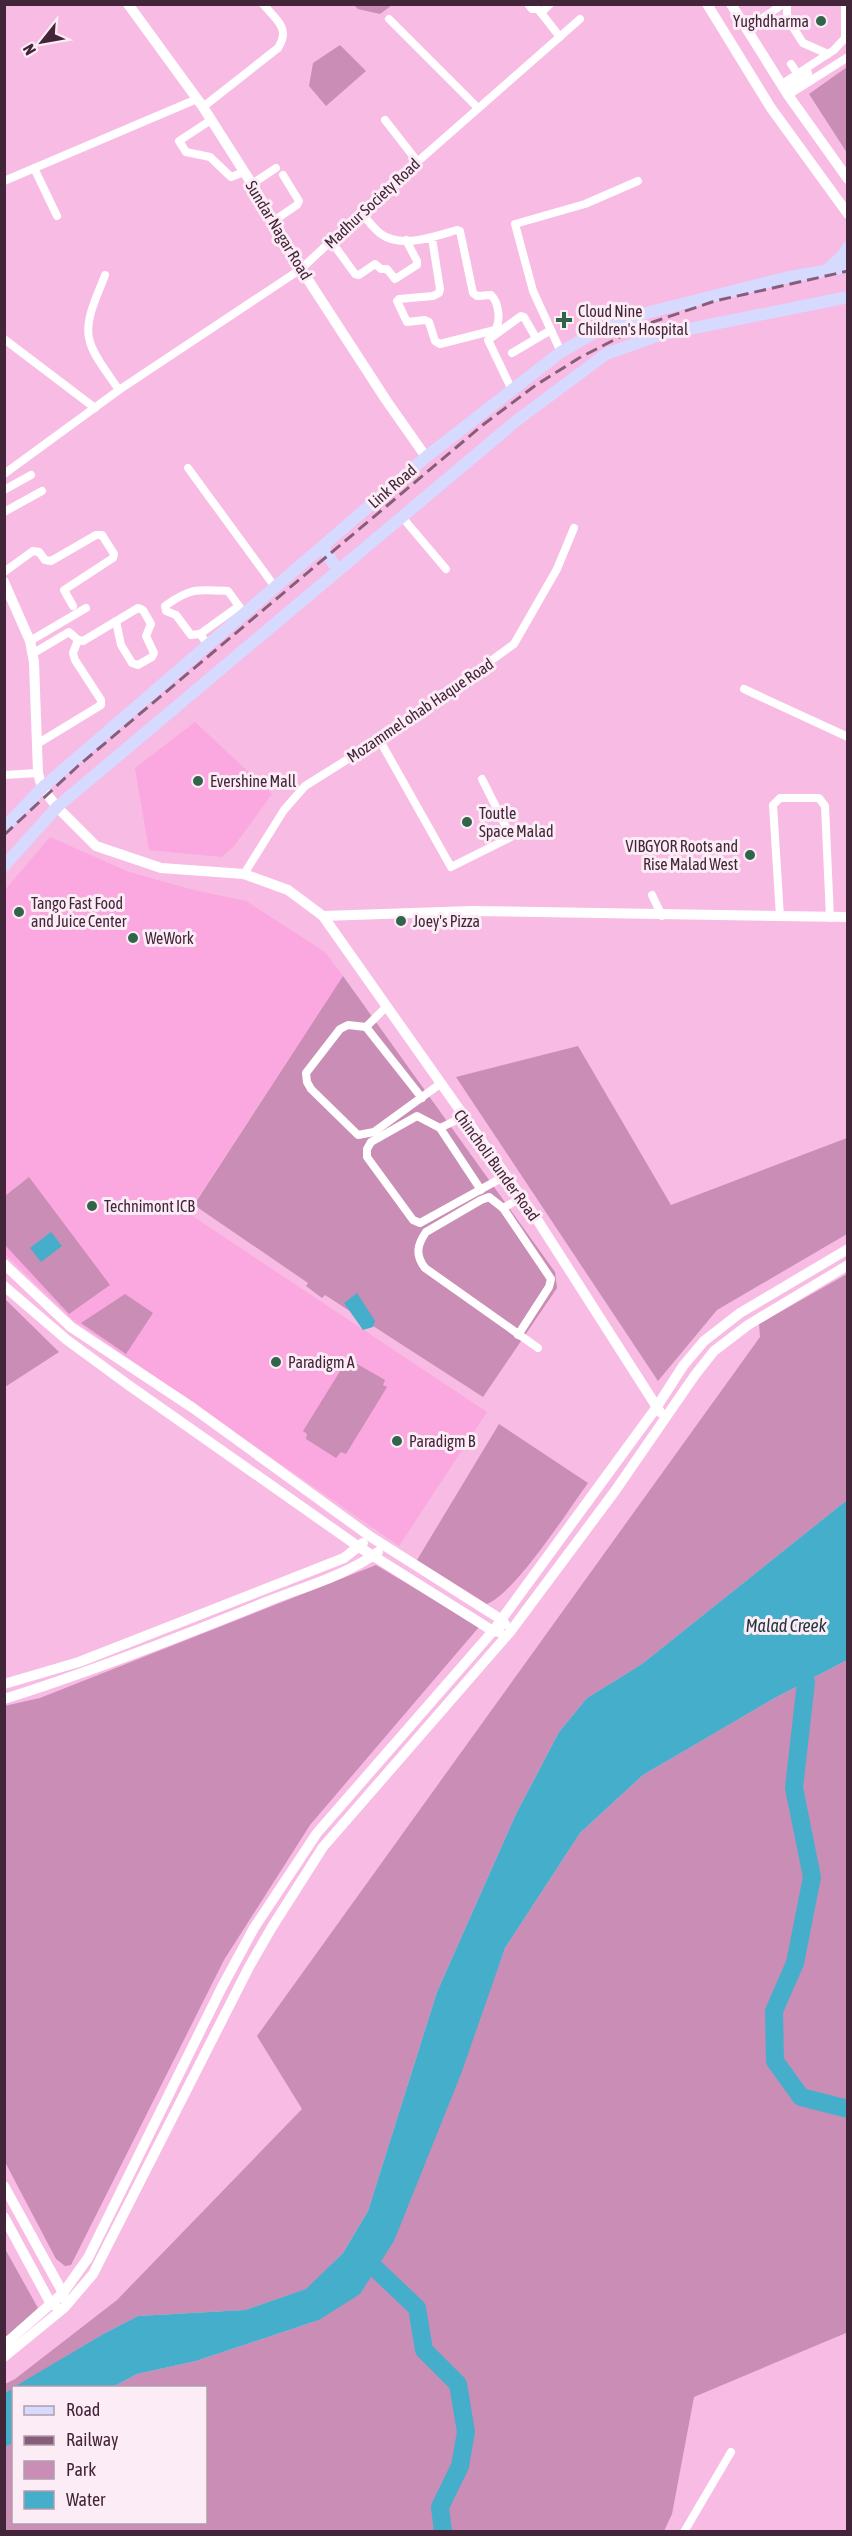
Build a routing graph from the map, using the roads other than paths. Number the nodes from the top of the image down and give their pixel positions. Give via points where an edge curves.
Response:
1 (128, 4) edge
2 (263, 4) edge
3 (528, 4) edge
4 (550, 4) edge
5 (706, 4) edge
6 (731, 4) edge
7 (785, 4) edge
8 (845, 4) edge
9 (541, 13) junction
10 (389, 19) dead end
11 (580, 19) dead end
12 (747, 29) junction
13 (560, 37) junction
14 (848, 57) edge
15 (826, 58) junction
16 (791, 64) dead end
17 (801, 79) junction
18 (785, 90) junction
19 (200, 103) junction
20 (478, 108) junction
21 (211, 120) junction
22 (385, 120) dead end
23 (417, 161) junction
24 (34, 168) junction
25 (276, 168) dead end
26 (244, 172) junction
27 (283, 175) dead end
28 (848, 179) edge
29 (4, 181) edge
30 (638, 181) dead end
31 (252, 183) junction
32 (361, 213) junction
33 (848, 214) edge
34 (57, 216) dead end
35 (272, 222) junction
36 (432, 238) junction
37 (405, 240) junction
38 (331, 241) junction
39 (848, 247) edge
40 (848, 267) edge
41 (301, 269) junction
42 (826, 271) junction
43 (105, 275) dead end
44 (848, 297) edge
45 (551, 330) junction
46 (536, 338) junction
47 (4, 339) edge
48 (561, 352) junction
49 (512, 353) dead end
50 (119, 390) junction
51 (512, 390) junction
52 (95, 408) junction
53 (426, 457) junction
54 (188, 468) dead end
55 (4, 474) edge
56 (32, 476) dead end
57 (4, 490) edge
58 (42, 490) dead end
59 (4, 512) edge
60 (402, 517) junction
61 (574, 528) dead end
62 (322, 547) junction
63 (446, 569) dead end
64 (338, 570) junction
65 (4, 572) edge
66 (4, 582) edge
67 (275, 587) junction
68 (73, 606) dead end
69 (86, 608) dead end
70 (242, 610) junction
71 (116, 621) junction
72 (200, 634) junction
73 (78, 640) junction
74 (30, 641) junction
75 (208, 645) junction
76 (32, 654) junction
77 (744, 689) dead end
78 (848, 737) edge
79 (379, 740) junction
80 (37, 744) junction
81 (38, 773) junction
82 (4, 775) edge
83 (482, 779) dead end
84 (42, 788) junction
85 (57, 807) junction
86 (4, 828) edge
87 (4, 866) edge
88 (244, 874) junction
89 (652, 895) dead end
90 (323, 916) junction
91 (662, 916) junction
92 (780, 917) junction
93 (848, 917) edge
94 (830, 918) junction
95 (387, 1006) junction
96 (366, 1027) junction
97 (440, 1084) junction
98 (422, 1098) junction
99 (463, 1117) junction
100 (440, 1128) junction
101 (505, 1176) junction
102 (481, 1190) junction
103 (521, 1197) junction
104 (503, 1209) junction
105 (848, 1249) edge
106 (4, 1264) edge
107 (848, 1265) edge
108 (4, 1286) edge
109 (518, 1335) junction
110 (538, 1348) dead end
111 (128, 1366) junction
112 (120, 1379) junction
113 (656, 1408) junction
114 (665, 1417) junction
115 (371, 1537) junction
116 (359, 1547) junction
117 (386, 1547) junction
118 (373, 1556) junction
119 (502, 1620) junction
120 (494, 1631) junction
121 (510, 1632) junction
122 (46, 1672) junction
123 (4, 1684) edge
124 (51, 1684) junction
125 (4, 1699) edge
126 (4, 2186) edge
127 (4, 2217) edge
128 (63, 2293) junction
129 (51, 2304) junction
130 (64, 2308) junction
131 (4, 2345) edge
132 (4, 2357) edge
133 (731, 2452) dead end
134 (684, 2532) edge

1 - 19 street, Sundar Nagar Road
2 - 19 street via 284,30 282,42
3 - 9 street
4 - 9 street
5 - 33 street via 771,108
6 - 12 street
7 - 12 street
7 - 15 street via 787,18 803,44
8 - 15 street via 845,39
9 - 13 street
10 - 20 street
11 - 13 street, Madhur Society Road
12 - 18 street
13 - 20 street, Madhur Society Road
14 - 17 street
15 - 17 street
16 - 17 street
17 - 18 street
17 - 18 street
18 - 28 street
19 - 21 street, Sundar Nagar Road
19 - 24 street
20 - 23 street, Madhur Society Road
21 - 26 street, Sundar Nagar Road
21 - 26 street via 182,138 186,152 210,157 231,177
22 - 23 street
23 - 32 street, Madhur Society Road
24 - 29 street
24 - 34 street
25 - 31 street
26 - 31 street, Sundar Nagar Road
27 - 35 street via 299,201
30 - 45 street via 585,204 515,224 533,291
31 - 35 street, Sundar Nagar Road
32 - 37 street via 382,235
32 - 38 street, Madhur Society Road
35 - 41 street, Sundar Nagar Road
36 - 36 street via 439,293 399,299 403,318 429,322 435,341 440,344 495,330 499,324 496,300 491,295 473,294 460,231
36 - 37 street
37 - 38 street via 417,265 395,279 387,269 375,264 355,274
38 - 41 street, Madhur Society Road
39 - 42 main road
40 - 42 main road, Link Road
41 - 50 street, Madhur Society Road
41 - 53 street, Sundar Nagar Road
42 - 48 main road, Link Road via 646,313 594,333
43 - 50 street via 88,334
44 - 60 main road, Link Road via 658,335 606,354 516,421
45 - 46 street
45 - 48 street
46 - 49 street
46 - 51 street via 521,316 488,340
47 - 52 street
48 - 51 main road, Link Road
50 - 52 street, Madhur Society Road
51 - 53 main road, Link Road
52 - 55 street, Madhur Society Road
53 - 62 main road, Link Road
54 - 67 street
56 - 57 street
58 - 59 street
60 - 63 street
60 - 64 main road, Link Road
61 - 79 street, Mozammel ohab Haque Road via 557,569 514,645
62 - 64 main road
62 - 67 main road, Link Road
64 - 85 main road, Link Road
65 - 68 street via 33,551 51,561 102,535 113,558 64,590
66 - 74 street, Chincholi Bunder Road
67 - 70 main road, Link Road
69 - 74 street
70 - 72 street
70 - 72 street via 228,591 197,589 165,606 191,635
70 - 75 main road, Link Road
71 - 71 street via 138,608 143,610 151,624 146,636 154,652 152,657 138,665 132,663 121,645
71 - 73 street via 83,641
72 - 75 street
73 - 76 street via 69,632
73 - 80 street via 73,653 75,660 101,705
74 - 76 street, Chincholi Bunder Road
75 - 84 main road, Link Road
76 - 80 street, Chincholi Bunder Road
77 - 78 street
79 - 83 street via 451,867 511,837
79 - 88 street, Mozammel ohab Haque Road via 305,786 284,810
80 - 81 street, Chincholi Bunder Road
81 - 82 street
81 - 84 street, Chincholi Bunder Road
84 - 85 street, Chincholi Bunder Road
84 - 86 main road, Link Road
85 - 87 main road, Link Road
85 - 88 street, Chincholi Bunder Road via 96,846 161,868
88 - 90 street, Chincholi Bunder Road via 288,890
89 - 91 street
90 - 91 street via 472,911
90 - 95 street, Chincholi Bunder Road
91 - 92 street
92 - 94 street
92 - 94 street via 773,805 780,798 819,798 825,806
93 - 94 street
95 - 96 street
95 - 97 street, Chincholi Bunder Road
96 - 98 street
96 - 98 street via 348,1025 340,1029 306,1073 311,1089 358,1135 374,1132
97 - 98 street
97 - 99 street, Chincholi Bunder Road
99 - 100 street
99 - 101 street, Chincholi Bunder Road
100 - 102 street
100 - 102 street via 422,1117 413,1118 371,1142 367,1157 413,1220 420,1223
101 - 102 street
101 - 103 street, Chincholi Bunder Road
103 - 104 street
103 - 113 street, Chincholi Bunder Road
104 - 109 street via 551,1279
104 - 109 street via 489,1197 481,1200 426,1232 417,1251 425,1268
105 - 113 street via 720,1326 683,1366
106 - 111 street via 71,1327
107 - 114 street via 729,1337
108 - 112 street
109 - 110 street
111 - 112 street
111 - 115 street via 193,1408
112 - 116 street
113 - 114 street, Chincholi Bunder Road
113 - 119 street
114 - 121 street
115 - 116 street
115 - 117 street
116 - 118 street
116 - 122 street via 344,1558
117 - 118 street
117 - 119 street
118 - 120 street
118 - 124 street via 357,1567
119 - 120 street
119 - 121 street
120 - 121 street
120 - 128 street via 345,1800 295,1864 222,1987 88,2258
121 - 130 street via 323,1847 249,1968 93,2274
122 - 123 street
122 - 124 street
124 - 125 street
126 - 128 street
127 - 129 street
128 - 129 street
128 - 130 street
129 - 130 street
129 - 131 street
130 - 132 street
133 - 134 street

